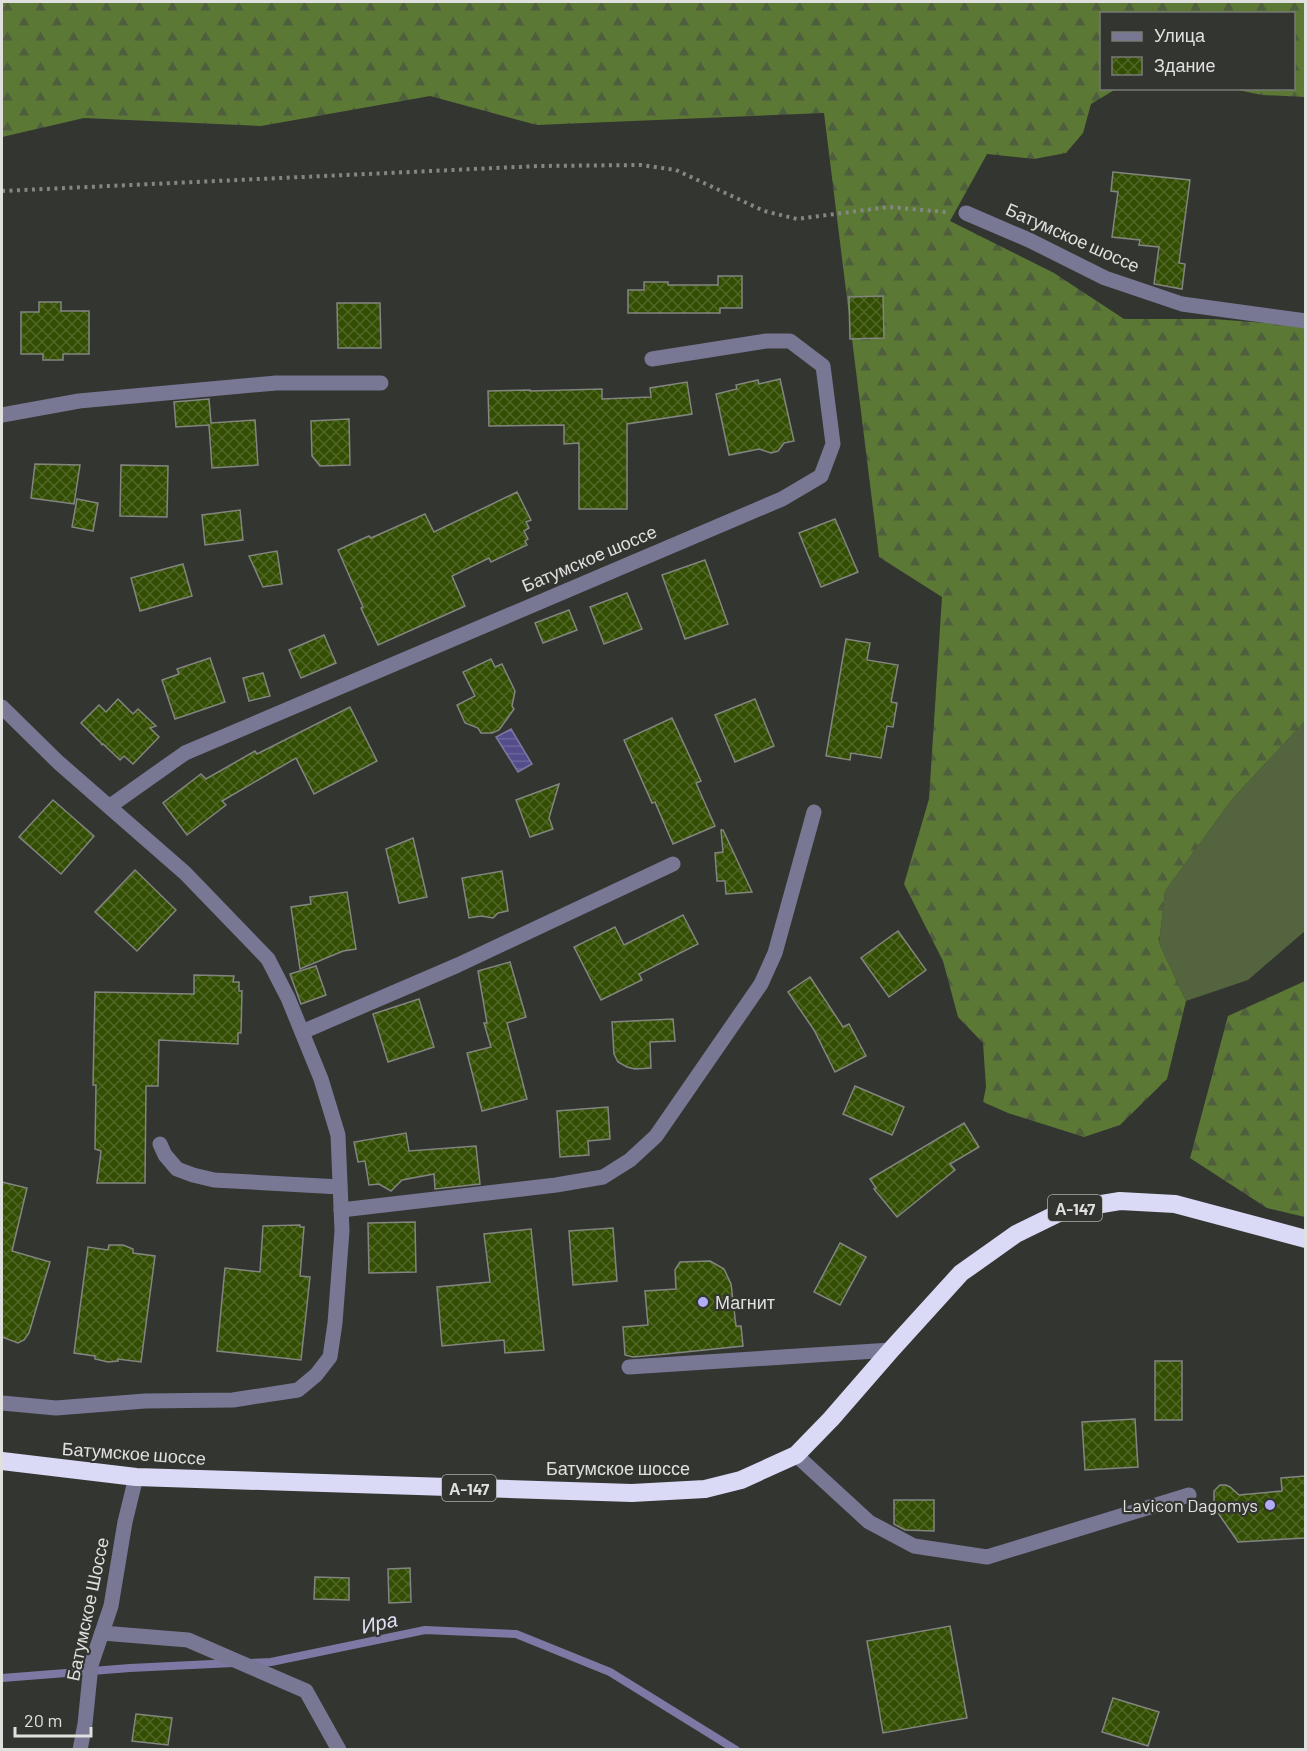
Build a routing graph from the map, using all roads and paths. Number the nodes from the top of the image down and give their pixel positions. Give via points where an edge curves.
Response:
1 (2, 191) edge
2 (966, 213) joint
3 (1305, 321) edge
4 (652, 359) dead end
5 (381, 383) dead end
6 (2, 415) edge
7 (2, 707) edge
8 (110, 806) junction
9 (814, 812) dead end
10 (673, 864) dead end
11 (302, 1032) junction
12 (160, 1144) dead end
13 (340, 1187) junction
14 (341, 1210) junction
15 (1305, 1239) edge
16 (891, 1350) junction
17 (629, 1367) dead end
18 (2, 1403) edge
19 (796, 1455) junction
20 (2, 1461) edge
21 (136, 1477) junction
22 (1189, 1495) dead end
23 (102, 1634) junction
24 (80, 1749) edge
25 (339, 1749) edge

1 - 2 path via 538,166 641,165 676,170 764,211 797,219 888,207
2 - 3 street, Батумское шоссе via 1105,278 1182,304
4 - 8 street, Батумское шоссе via 766,341 790,341 824,366 833,444 821,476 782,499 185,753
5 - 6 street via 276,383 79,401
7 - 8 street
8 - 11 street via 185,873 268,959
9 - 14 street via 775,953 761,984 656,1136 630,1160 603,1177
10 - 11 street via 458,965
11 - 13 street via 338,1135
12 - 13 street via 177,1169 193,1175 214,1180
13 - 14 street
14 - 18 street via 330,1357 298,1390 233,1400 56,1408
15 - 16 highway, Батумское шоссе / А-147 via 1175,1204 1120,1202 1065,1210 1016,1234 962,1273
16 - 17 street
16 - 19 highway, Батумское шоссе / А-147
19 - 21 highway, Батумское шоссе / А-147 via 741,1480 705,1489 632,1493
19 - 22 street via 869,1522 914,1546 987,1557
20 - 21 highway, Батумское шоссе / А-147
21 - 23 street, Батумское Шоссе
23 - 24 street, Батумское Шоссе via 92,1665
23 - 25 street via 188,1640 306,1691

